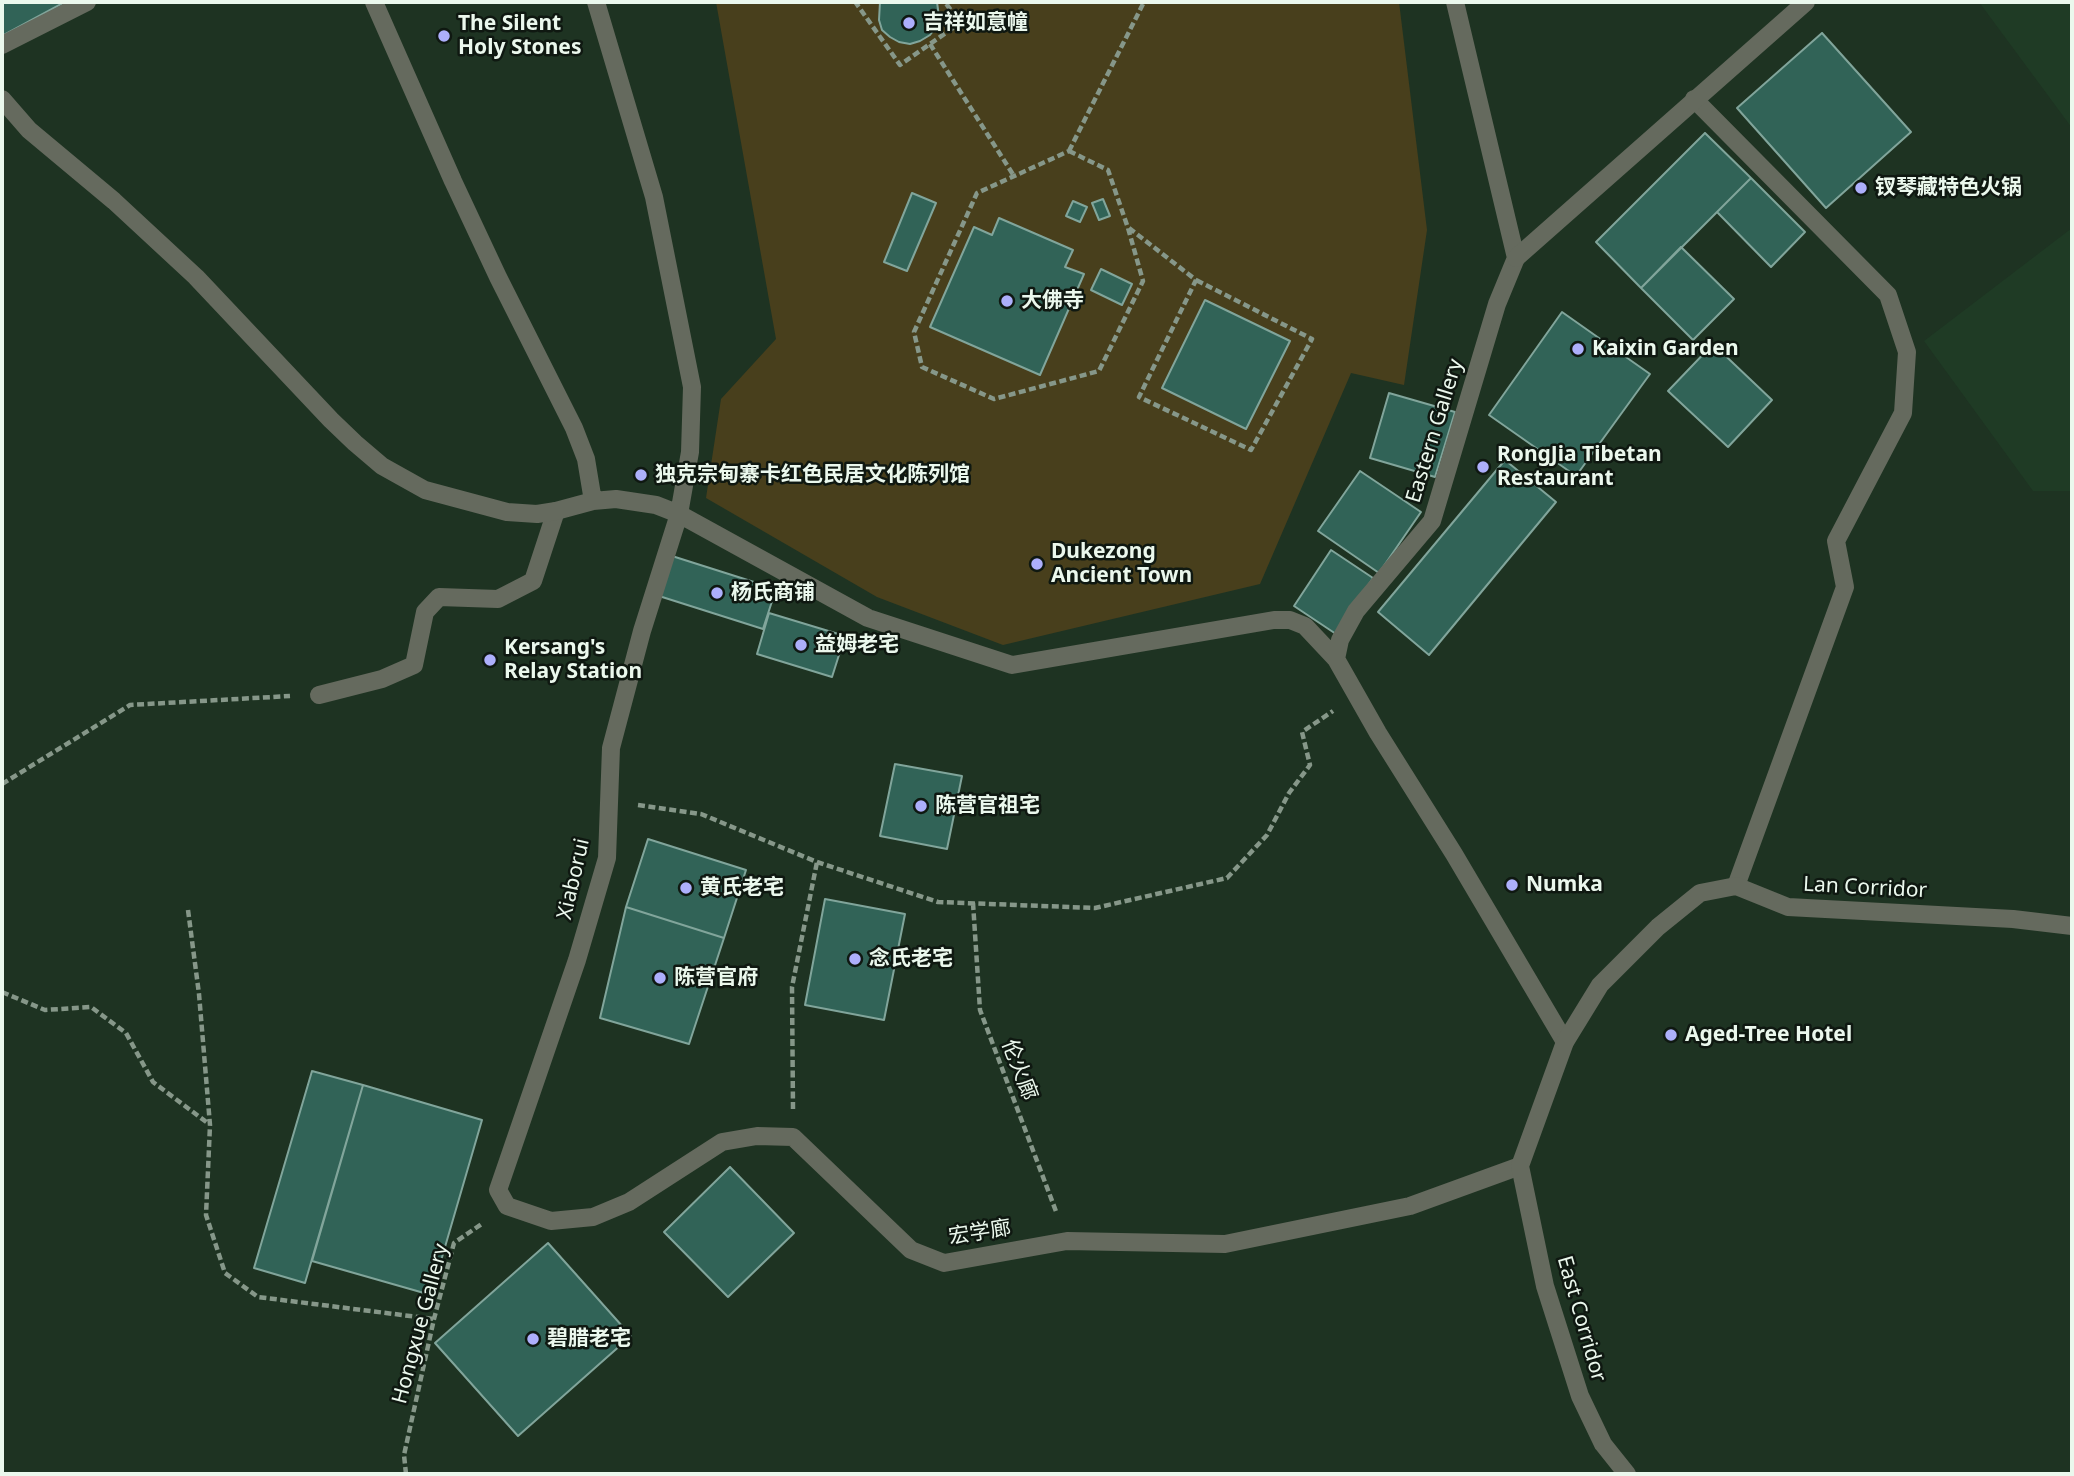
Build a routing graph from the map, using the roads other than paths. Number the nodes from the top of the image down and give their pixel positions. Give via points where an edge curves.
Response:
1 (88, 2) edge
2 (374, 2) edge
3 (596, 2) edge
4 (1455, 2) edge
5 (1806, 2) edge
6 (2, 45) edge
7 (2, 99) edge
8 (1695, 99) junction
9 (1516, 258) junction
10 (593, 501) junction
11 (556, 511) junction
12 (679, 514) junction
13 (1336, 659) junction
14 (319, 695) road end
15 (1735, 886) junction
16 (2072, 926) edge
17 (1565, 1042) junction
18 (793, 1137) joint
19 (1520, 1166) junction
20 (1627, 1474) edge

1 - 6 street
2 - 10 street via 498,277 574,428 586,459
3 - 12 street, Xiaborui via 654,197 692,387 690,452
4 - 9 street
5 - 8 street
7 - 11 street via 29,130 196,276 331,420 383,466 425,490 472,504 507,512
8 - 9 street
8 - 15 street via 1888,295 1907,352 1903,413 1836,541 1845,587
9 - 13 street, Eastern Gallery via 1497,304 1432,521 1356,611 1340,640
10 - 11 street
10 - 12 street via 636,501
11 - 14 street via 533,581 498,598 439,597 425,612 414,665
12 - 13 street via 868,618 1012,665 1273,620 1306,626
12 - 18 street, Xiaborui via 611,748 607,858 498,1190 507,1206 551,1221 593,1217 629,1202 722,1142 757,1136
13 - 17 street
15 - 16 street, Lan Corridor via 1788,907
15 - 17 street via 1700,893 1658,927 1600,985
17 - 19 street
18 - 19 street, 宏学廊 via 911,1250 944,1263 1067,1241 1225,1244 1409,1206
19 - 20 street, East Corridor via 1545,1286 1580,1396 1603,1444

